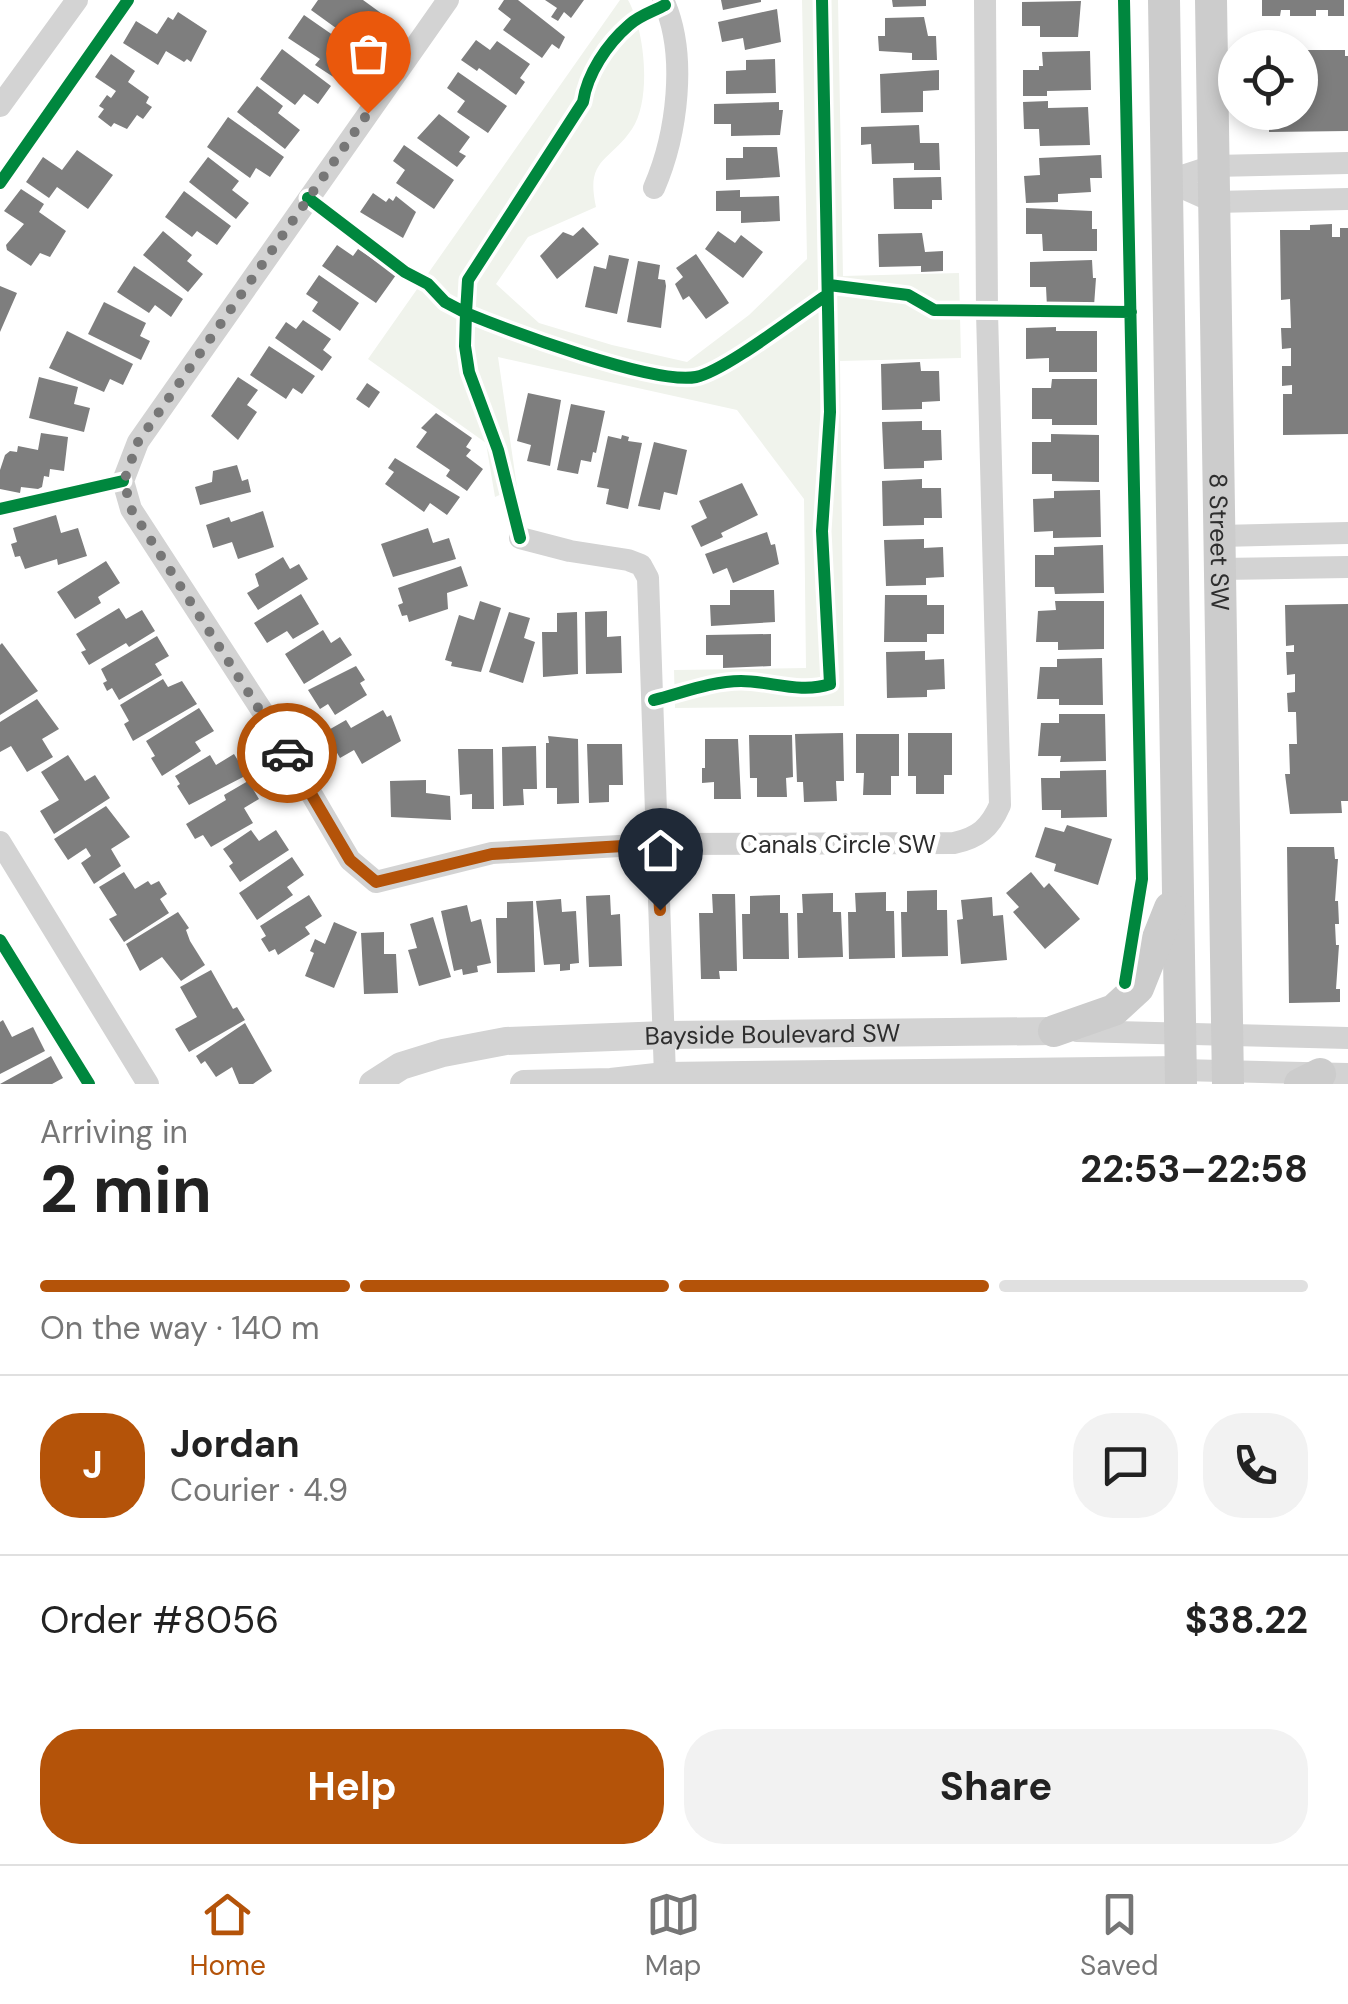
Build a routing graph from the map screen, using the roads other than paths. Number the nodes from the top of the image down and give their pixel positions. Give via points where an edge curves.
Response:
1 (77, 0) edge
2 (448, 0) edge
3 (663, 0) edge
4 (985, 0) edge
5 (1164, 0) edge
6 (1211, 0) edge
7 (0, 106) edge
8 (1348, 163) edge
9 (1213, 166) junction
10 (1167, 181) junction
11 (654, 188) dead end
12 (1348, 199) edge
13 (1214, 202) junction
14 (1348, 533) edge
15 (1220, 536) junction
16 (520, 538) dead end
17 (1348, 567) edge
18 (1220, 568) junction
19 (0, 842) edge
20 (656, 844) junction
21 (1177, 890) junction
22 (1054, 1032) junction
23 (1180, 1033) junction
24 (665, 1035) junction
25 (1228, 1036) junction
26 (1348, 1038) edge
27 (666, 1076) junction
28 (1181, 1077) edge
29 (1323, 1077) edge
30 (1228, 1078) edge
31 (148, 1084) edge
32 (373, 1084) edge
33 (524, 1084) edge

1 - 7 street
2 - 20 street, Canals Circle SW via 138,442 125,470 126,495 350,860 376,882 492,854
3 - 11 street via 672,33 674,127
4 - 20 street, Canals Circle SW via 1000,805 982,833 954,844
5 - 10 main road, 8 Street SW
6 - 9 main road, 8 Street SW
8 - 9 street
9 - 10 street
9 - 13 main road, 8 Street SW
10 - 13 street
10 - 21 main road, 8 Street SW
12 - 13 street
13 - 15 main road, 8 Street SW
14 - 15 street
15 - 18 main road, 8 Street SW
16 - 20 street via 628,560 648,578
17 - 18 street
18 - 25 main road, 8 Street SW
19 - 31 street
20 - 24 street
21 - 22 main road via 1138,988 1114,1010
21 - 23 main road, 8 Street SW
22 - 23 street, Bayside Boulevard SW
22 - 24 street, Bayside Boulevard SW
23 - 25 street, Bayside Boulevard SW
23 - 28 main road, 8 Street SW
24 - 27 street
24 - 32 street, Bayside Boulevard SW via 506,1041 401,1066
25 - 26 street, Bayside Boulevard SW
25 - 30 main road, 8 Street SW
27 - 28 street, Bayside Boulevard SW via 1138,1068
27 - 33 street, Bayside Boulevard SW
28 - 30 street
29 - 30 street

